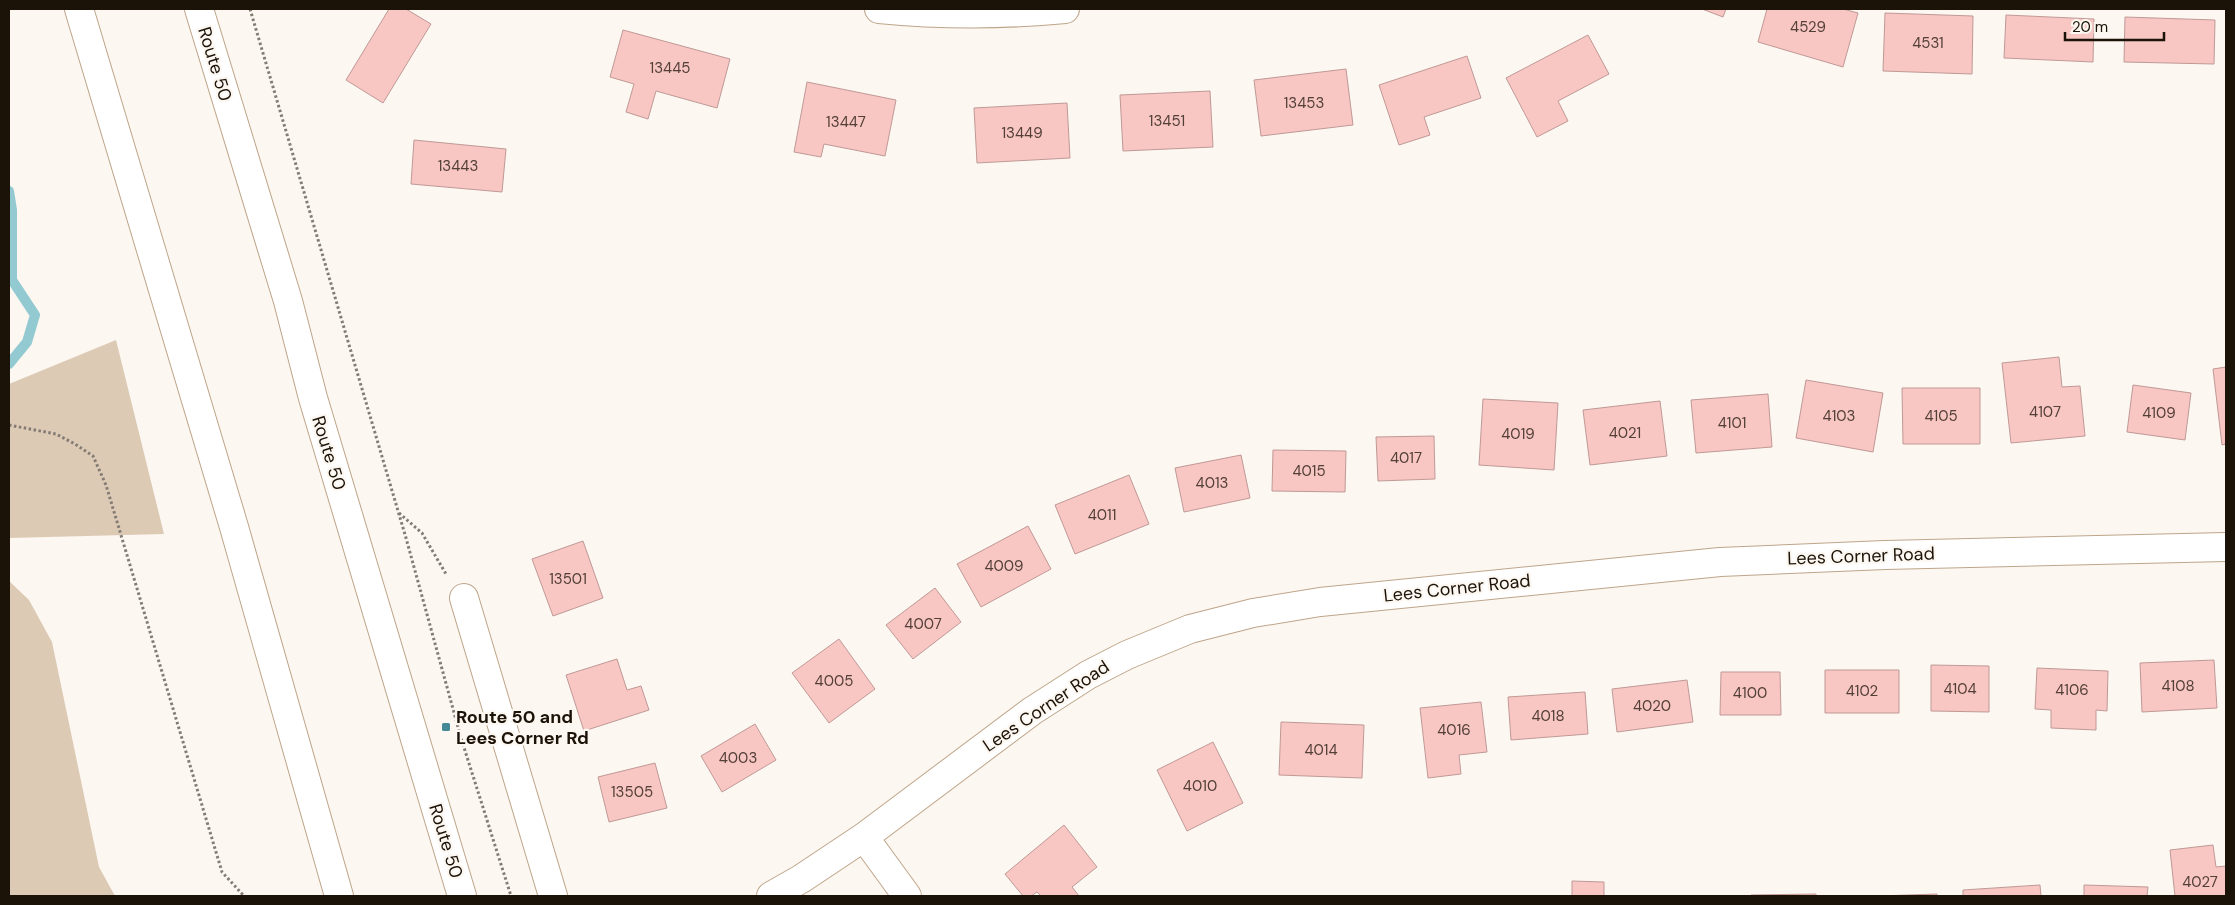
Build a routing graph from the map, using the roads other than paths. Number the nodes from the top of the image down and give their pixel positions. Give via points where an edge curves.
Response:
1 (79, 9) edge
2 (198, 9) edge
3 (879, 9) edge
4 (1065, 9) edge
5 (2226, 547) edge
6 (464, 598) road end
7 (864, 836) junction
8 (339, 896) edge
9 (462, 896) edge
10 (553, 896) edge
11 (771, 896) edge
12 (907, 896) edge

1 - 8 main road via 234,527
2 - 9 main road, Route 50 via 288,301 316,407
3 - 4 main road via 948,15 1017,14
5 - 7 main road, Lees Corner Road via 1720,562 1320,602 1252,612 1190,629 1088,675 1032,712
6 - 10 main road
7 - 11 main road, Lees Corner Road
7 - 12 main road

